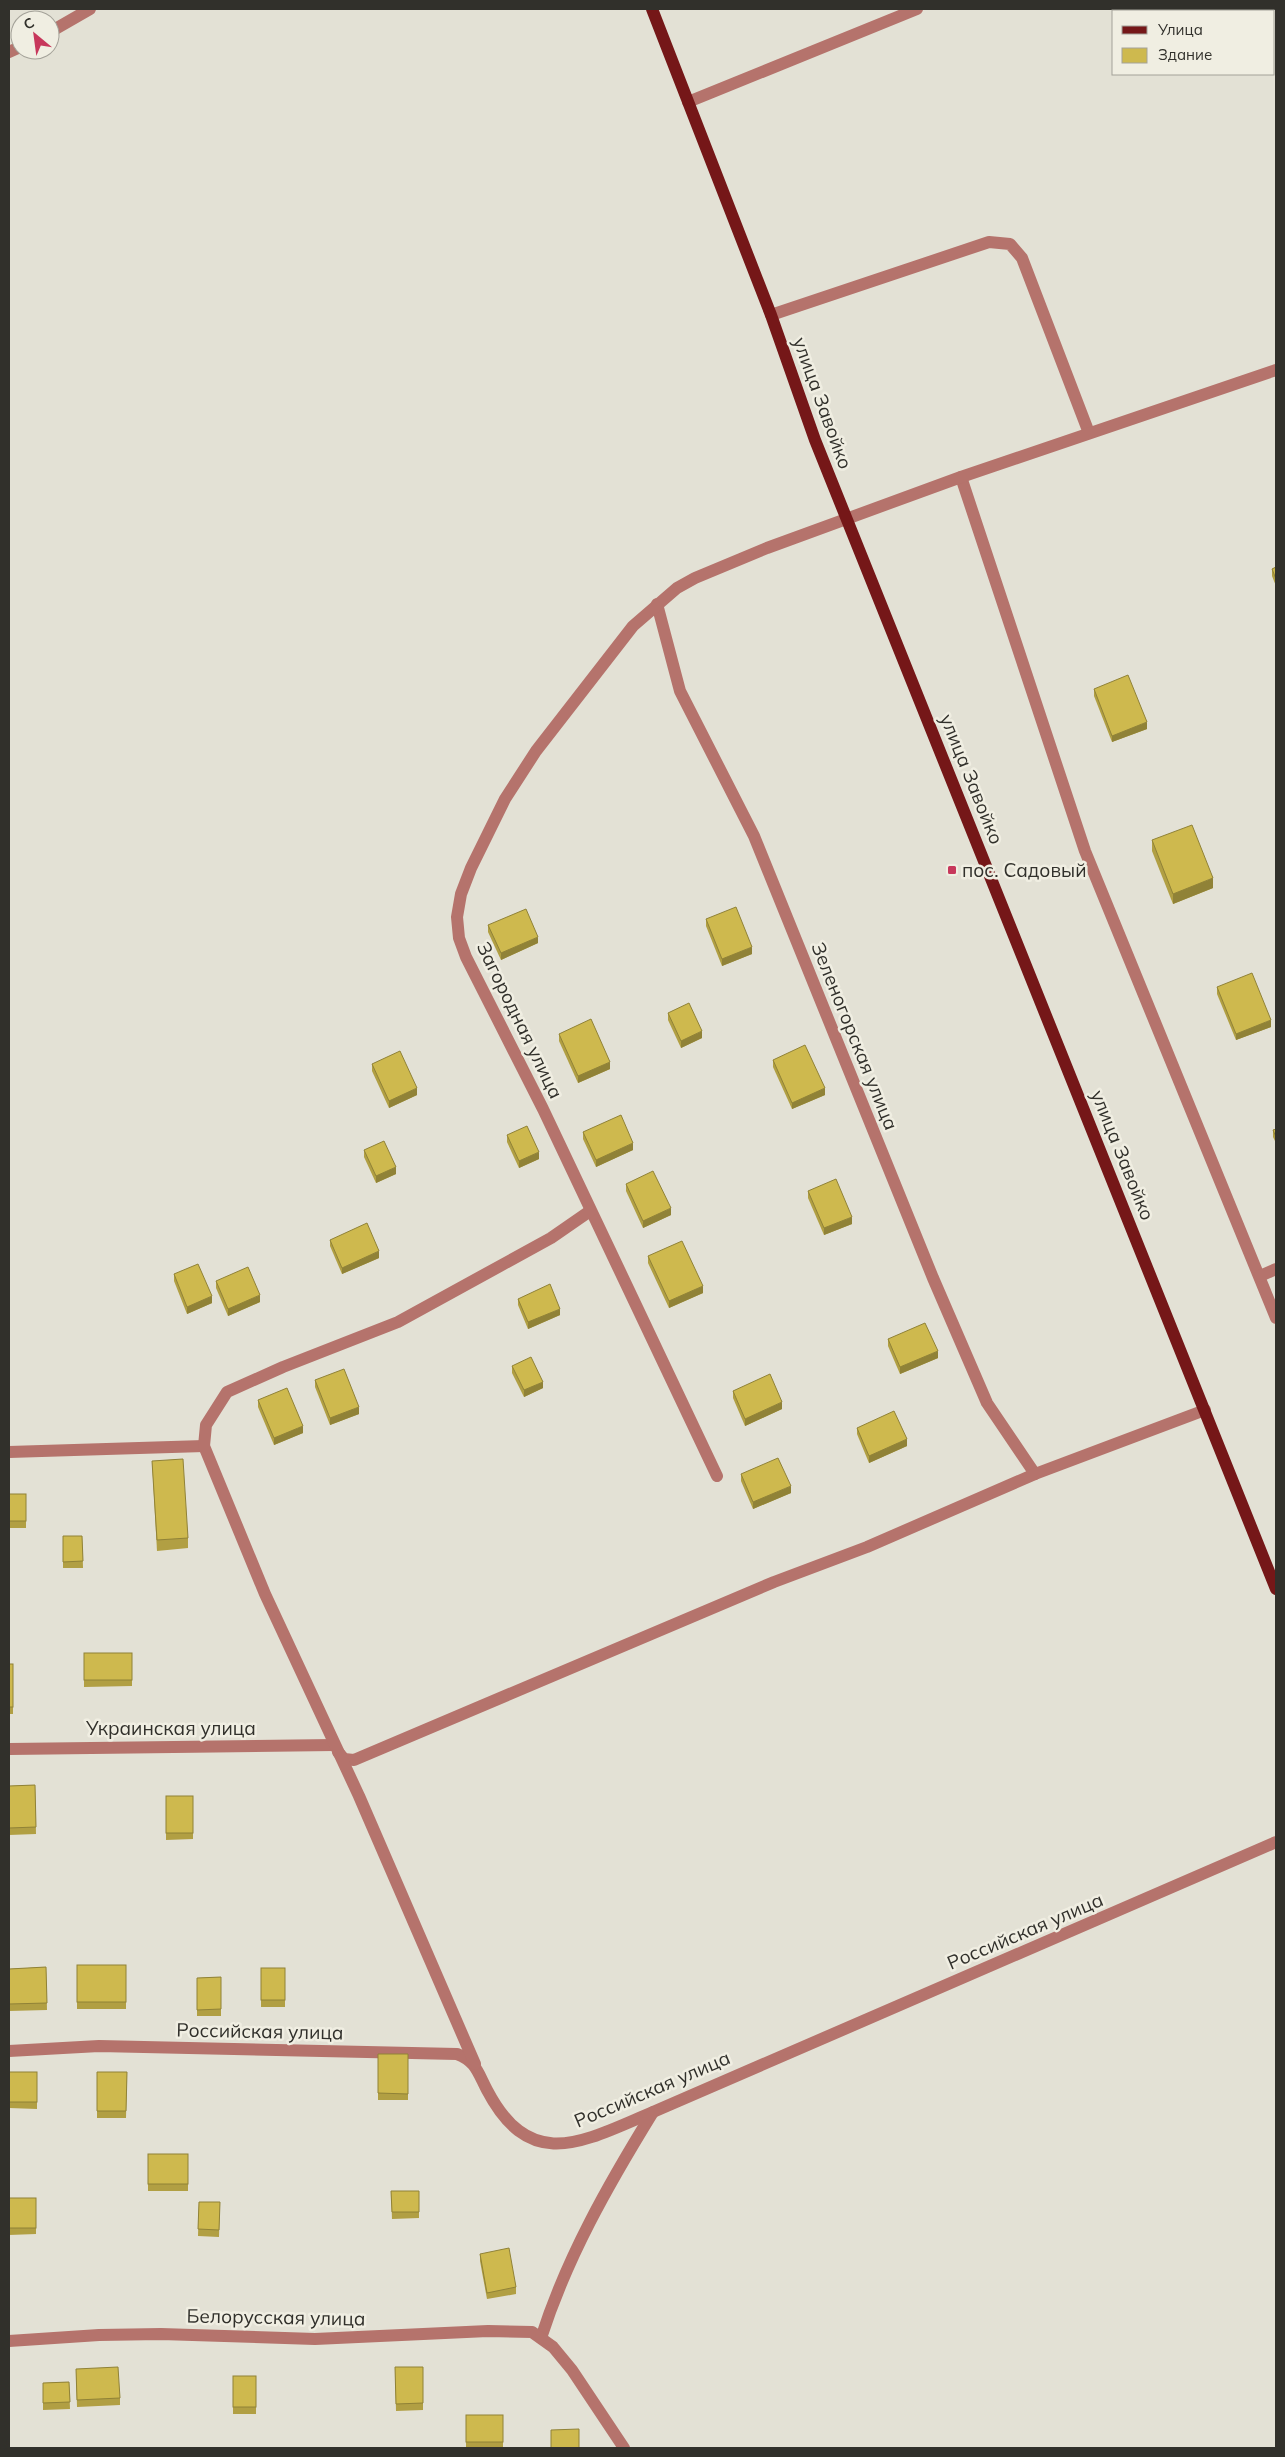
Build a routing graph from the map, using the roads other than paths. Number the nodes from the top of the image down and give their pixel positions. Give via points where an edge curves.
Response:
1 (90, 9) edge
2 (652, 9) edge
3 (917, 9) edge
4 (60, 26) edge
5 (688, 102) junction
6 (771, 315) junction
7 (1276, 370) edge
8 (1089, 433) junction
9 (961, 477) junction
10 (847, 519) junction
11 (657, 604) junction
12 (590, 1211) junction
13 (1276, 1269) edge
14 (1260, 1276) junction
15 (1276, 1318) edge
16 (1205, 1410) junction
17 (204, 1446) junction
18 (9, 1452) edge
19 (1035, 1474) junction
20 (717, 1476) dead end
21 (1276, 1589) edge
22 (9, 1749) edge
23 (336, 1749) junction
24 (1276, 1842) edge
25 (9, 2051) edge
26 (476, 2066) junction
27 (653, 2112) junction
28 (540, 2338) junction
29 (9, 2341) edge
30 (624, 2448) edge

1 - 4 street
2 - 5 main road, улица Завойко
3 - 5 street
5 - 6 main road, улица Завойко
6 - 8 street via 989,242 1010,244 1022,258
6 - 10 main road, улица Завойко
7 - 8 street, Загородная улица
8 - 9 street, Загородная улица
9 - 10 street, Загородная улица
9 - 14 street via 1085,851
10 - 11 street, Загородная улица via 695,578
10 - 16 main road, улица Завойко
11 - 12 street, Загородная улица via 633,626 536,751 510,791 471,868 457,917 459,938 466,956
11 - 19 street, Зеленогорская улица via 680,691 754,836 987,1403
12 - 17 street via 551,1238 398,1322 227,1392 206,1424
12 - 20 street, Загородная улица
13 - 14 street
14 - 15 street
16 - 19 street, Украинская улица
16 - 21 main road, улица Завойко
17 - 18 street
17 - 23 street via 264,1594
19 - 23 street, Украинская улица via 354,1760 344,1759
22 - 23 street, Украинская улица
23 - 26 street
24 - 27 street, Российская улица
25 - 26 street, Российская улица via 99,2046 448,2053 465,2057
26 - 27 street, Российская улица via 507,2121 532,2140 555,2144 585,2140
27 - 28 street via 607,2187 571,2258
28 - 29 street, Белорусская улица via 532,2332 488,2331 314,2339 161,2334
28 - 30 street via 553,2347 572,2370

